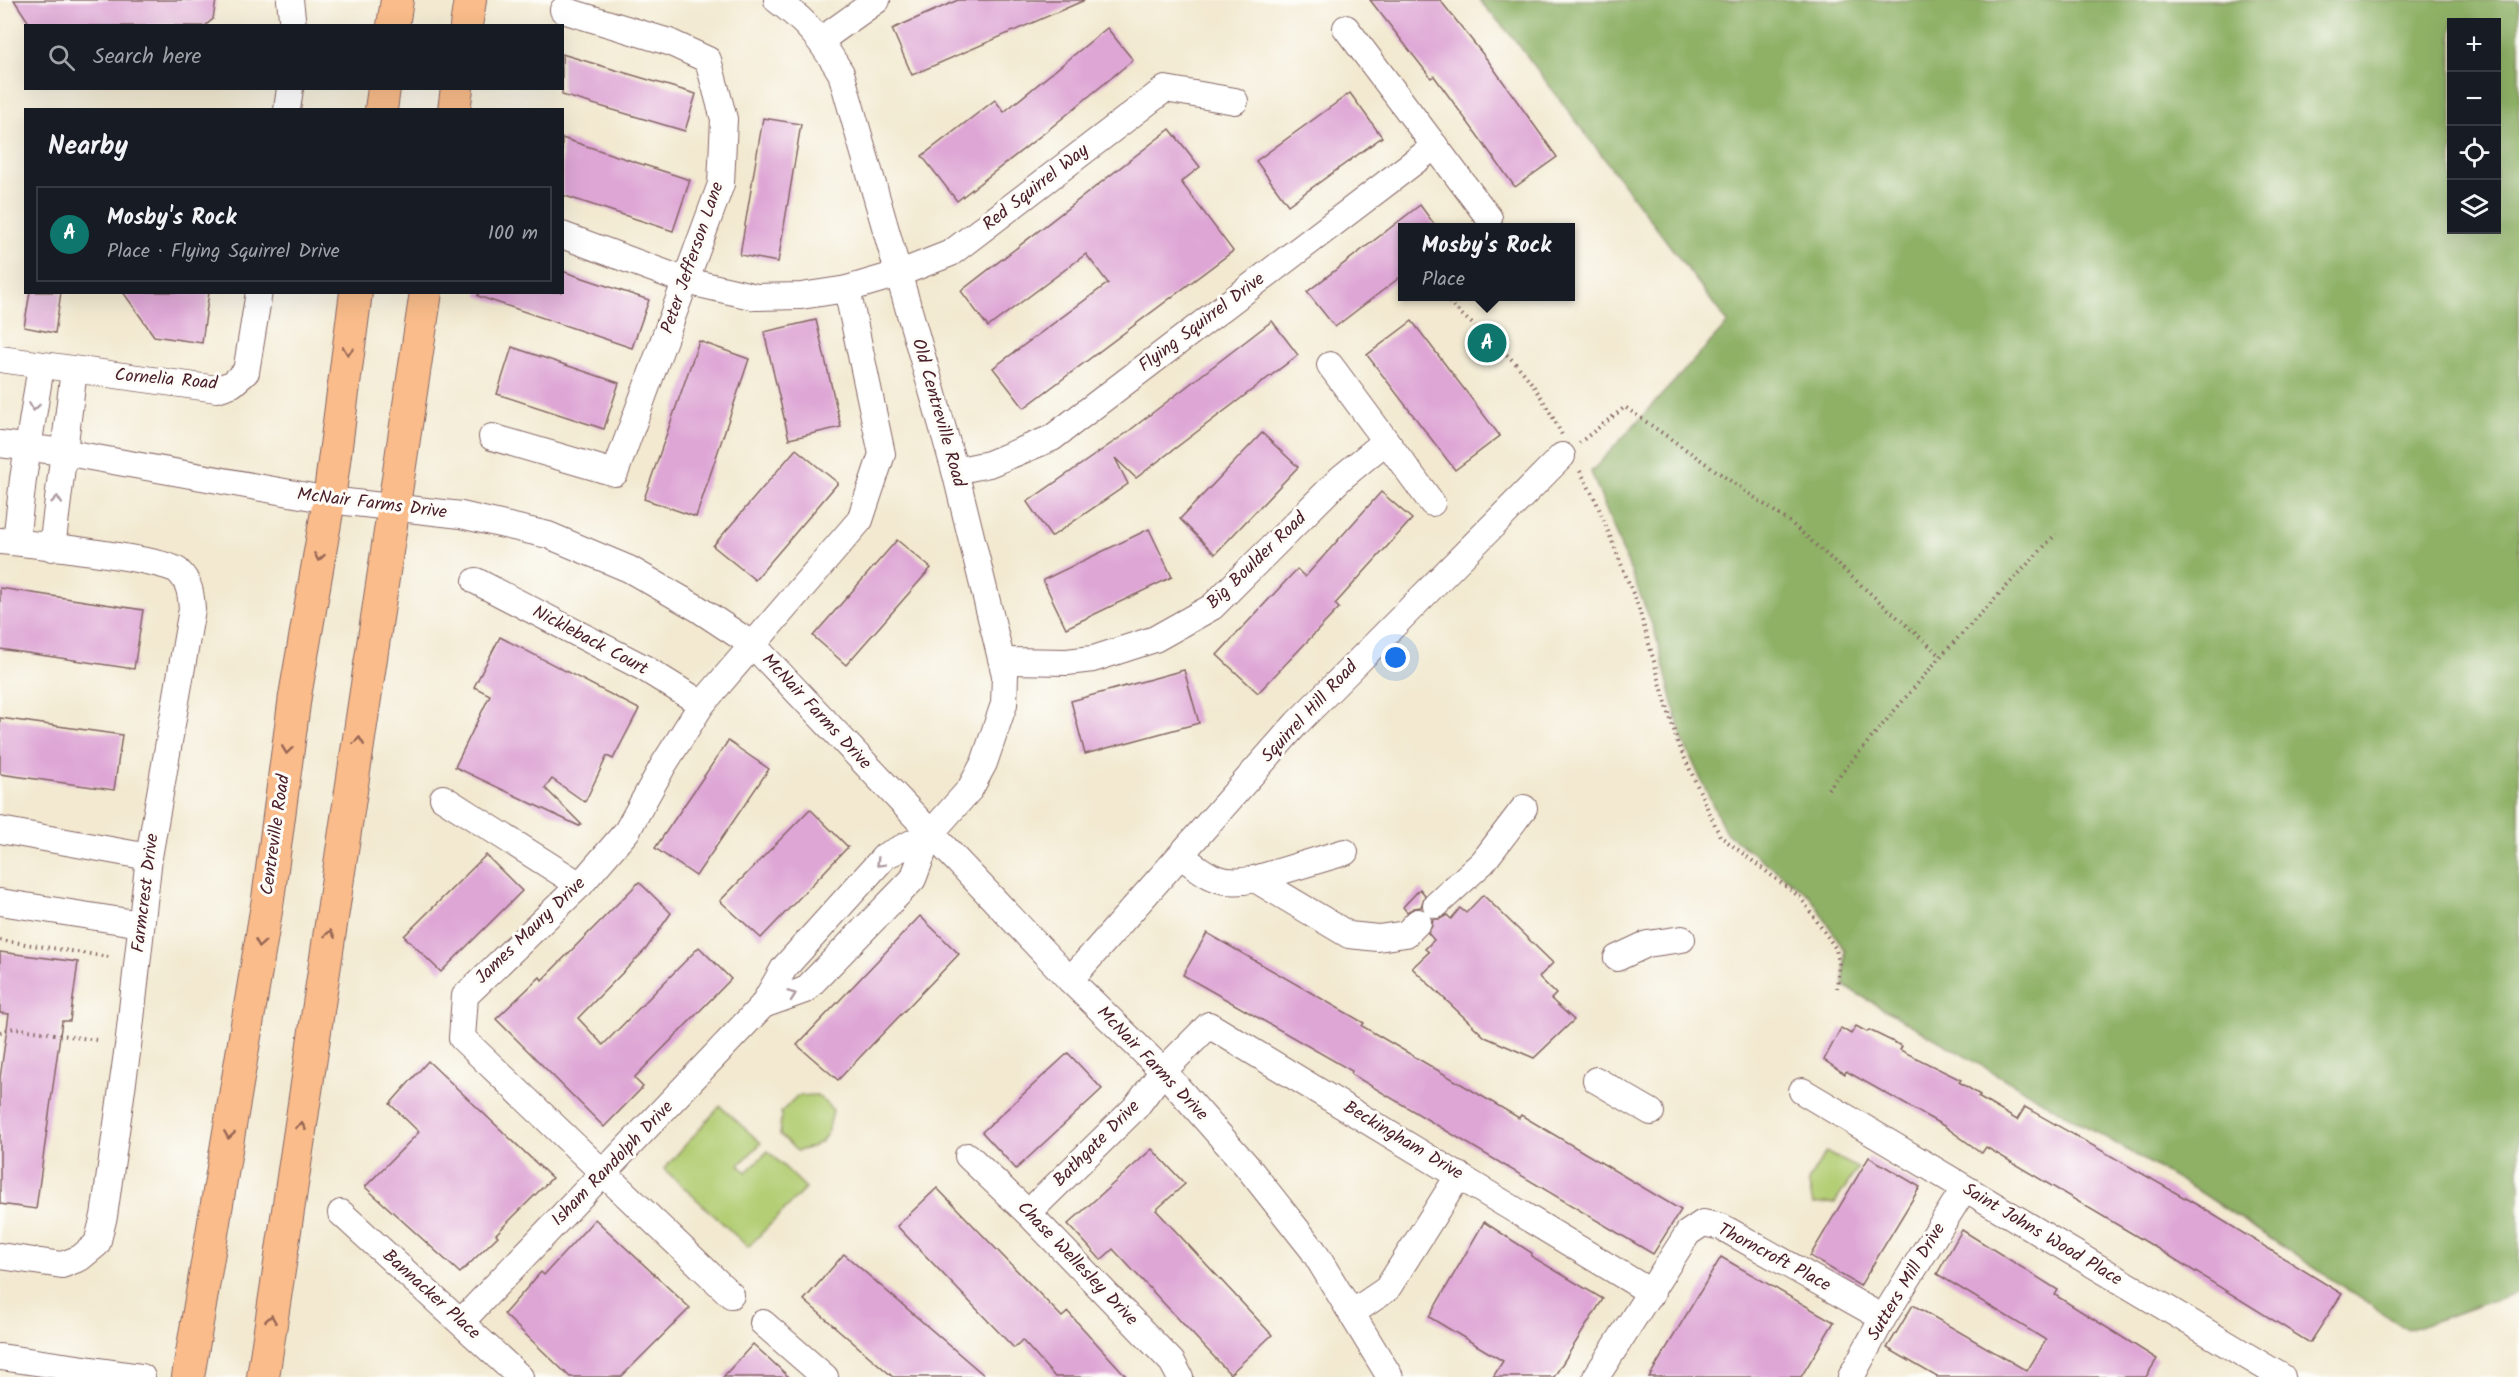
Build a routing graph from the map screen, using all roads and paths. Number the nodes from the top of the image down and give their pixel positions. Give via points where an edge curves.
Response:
1 (290, 0) edge
2 (397, 0) edge
3 (470, 0) edge
4 (777, 0) edge
5 (874, 1) edge
6 (563, 10) dead end
7 (293, 24) edge
8 (393, 24) edge
9 (466, 24) edge
10 (1346, 28) dead end
11 (821, 40) junction
12 (290, 90) edge
13 (384, 90) edge
14 (457, 90) edge
15 (1235, 101) dead end
16 (287, 108) edge
17 (381, 108) edge
18 (454, 108) edge
19 (1435, 146) junction
20 (1489, 218) dead end
21 (564, 236) edge
22 (898, 274) junction
23 (686, 281) junction
24 (846, 289) junction
25 (259, 294) edge
26 (356, 294) edge
27 (426, 294) edge
28 (1449, 302) dead end
29 (0, 359) edge
30 (1330, 365) dead end
31 (41, 366) junction
32 (74, 370) junction
33 (492, 437) dead end
34 (1386, 441) junction
35 (0, 444) edge
36 (28, 448) junction
37 (63, 452) junction
38 (1566, 453) junction
39 (956, 471) junction
40 (329, 500) junction
41 (1432, 503) dead end
42 (393, 506) junction
43 (2056, 534) dead end
44 (8, 542) edge
45 (52, 548) junction
46 (476, 581) dead end
47 (753, 645) junction
48 (1941, 656) junction
49 (1003, 661) junction
50 (702, 704) junction
51 (1828, 789) dead end
52 (442, 798) dead end
53 (1524, 808) dead end
54 (0, 830) edge
55 (930, 834) junction
56 (1346, 852) dead end
57 (1181, 855) junction
58 (149, 857) junction
59 (1255, 879) junction
60 (580, 885) junction
61 (0, 902) edge
62 (1436, 905) dead end
63 (1418, 922) dead end
64 (141, 924) junction
65 (1682, 939) dead end
66 (0, 940) edge
67 (109, 957) dead end
68 (1617, 957) dead end
69 (1070, 980) junction
70 (1838, 988) dead end
71 (763, 1005) junction
72 (0, 1032) edge
73 (96, 1040) dead end
74 (1163, 1071) junction
75 (1596, 1080) dead end
76 (1802, 1091) dead end
77 (1652, 1112) dead end
78 (968, 1156) dead end
79 (604, 1173) junction
80 (1459, 1175) junction
81 (1964, 1189) junction
82 (341, 1213) dead end
83 (1028, 1213) junction
84 (0, 1256) edge
85 (1652, 1293) junction
86 (731, 1295) dead end
87 (1352, 1313) junction
88 (1883, 1318) junction
89 (461, 1322) junction
90 (763, 1323) dead end
91 (0, 1357) edge
92 (142, 1377) edge
93 (188, 1377) edge
94 (263, 1377) edge
95 (520, 1377) edge
96 (825, 1377) edge
97 (1180, 1377) edge
98 (1390, 1377) edge
99 (1596, 1377) edge
100 (1851, 1377) edge
101 (2282, 1377) edge

1 - 7 street
2 - 8 main road
3 - 9 main road
4 - 11 street, Old Centreville Road
5 - 11 street
6 - 23 street, Peter Jefferson Lane via 669,42 708,60 724,119 721,184
10 - 19 street
11 - 22 street, Old Centreville Road via 841,73
12 - 16 street
13 - 17 main road
14 - 18 main road
15 - 22 street, Red Squirrel Way via 1165,89 951,253
19 - 20 street
19 - 39 street, Flying Squirrel Drive via 1052,438 989,464
21 - 23 street, Red Squirrel Way
22 - 24 street, Red Squirrel Way
22 - 39 street, Old Centreville Road
23 - 24 street, Red Squirrel Way via 756,297
23 - 33 street, Peter Jefferson Lane via 615,474
24 - 47 street, James Maury Drive via 882,454 860,520
25 - 32 street, Cornelia Road via 246,372 232,384 218,389
26 -> 40 main road, Centreville Road
27 - 42 main road
28 - 38 path via 1516,364 1555,420
29 - 31 street, Cornelia Road
30 - 34 street
31 - 32 street, Cornelia Road
31 -> 36 street
32 - 37 street
34 - 41 street
34 - 49 street, Big Boulder Road via 1341,478 1212,607 1155,639 1093,658 1067,662
35 - 36 street, McNair Farms Drive
36 - 37 street, McNair Farms Drive
36 - 44 street, Farmcrest Drive
37 - 40 street, McNair Farms Drive
45 -> 37 street
38 - 48 path via 1625,406 1791,523
38 - 57 street, Squirrel Hill Road via 1298,723
38 - 70 path via 1596,501 1638,606 1677,741 1720,836 1801,898 1836,949
39 - 49 street, Old Centreville Road
40 - 42 street, McNair Farms Drive
40 -> 93 main road, Centreville Road via 295,696 268,899
42 - 47 street, McNair Farms Drive via 461,515 548,536 629,569
94 -> 42 main road
43 - 48 path
44 - 45 street, Farmcrest Drive
45 - 58 street, Farmcrest Drive via 144,560 177,570 190,587 192,609
46 - 50 street, Nickleback Court via 644,668
47 - 50 street, James Maury Drive
47 - 55 street, McNair Farms Drive
48 - 51 path
49 - 55 street, Old Centreville Road via 1004,704 984,763 970,789
50 - 60 street, James Maury Drive via 627,831
52 - 60 street
53 - 62 street via 1483,862
54 - 58 street
55 - 69 street, McNair Farms Drive
55 -> 71 street, Isham Randolph Drive via 885,856 784,968
71 -> 55 street, Isham Randolph Drive via 805,990 914,879
56 - 59 street
57 - 59 street via 1217,879 1238,883
57 - 69 street, Squirrel Hill Road
58 - 64 street, Farmcrest Drive
59 - 63 street via 1349,935 1378,938 1406,934
60 - 79 street, James Maury Drive via 465,996 462,1038
61 - 64 street
64 - 84 street, Farmcrest Drive via 128,1046 97,1244 80,1258 62,1265
65 - 68 street via 1647,944
66 - 67 path
69 - 74 street, McNair Farms Drive
71 - 79 street, Isham Randolph Drive
72 - 73 path via 14,1028
74 - 80 street, Beckingham Drive via 1209,1025
74 - 83 street, Bathgate Drive via 1136,1107
74 - 87 street, McNair Farms Drive via 1306,1240
75 - 77 street
76 - 81 street, Saint Johns Wood Place
78 - 83 street, Chase Wellesley Drive
79 - 86 street, James Maury Drive
79 - 89 street, Isham Randolph Drive
80 - 85 street, Beckingham Drive
80 - 87 street via 1388,1289
81 - 88 street, Sutters Mill Drive
81 - 101 street, Saint Johns Wood Place
82 - 89 street, Bannacker Place
83 - 97 street, Chase Wellesley Drive via 1172,1362
85 - 88 street, Thorncroft Place via 1688,1233 1703,1223 1722,1227
85 - 99 street, Thorncroft Place
87 - 98 street, McNair Farms Drive
88 - 100 street, Sutters Mill Drive
89 - 95 street, Bannacker Place
90 - 96 street
91 - 92 street

